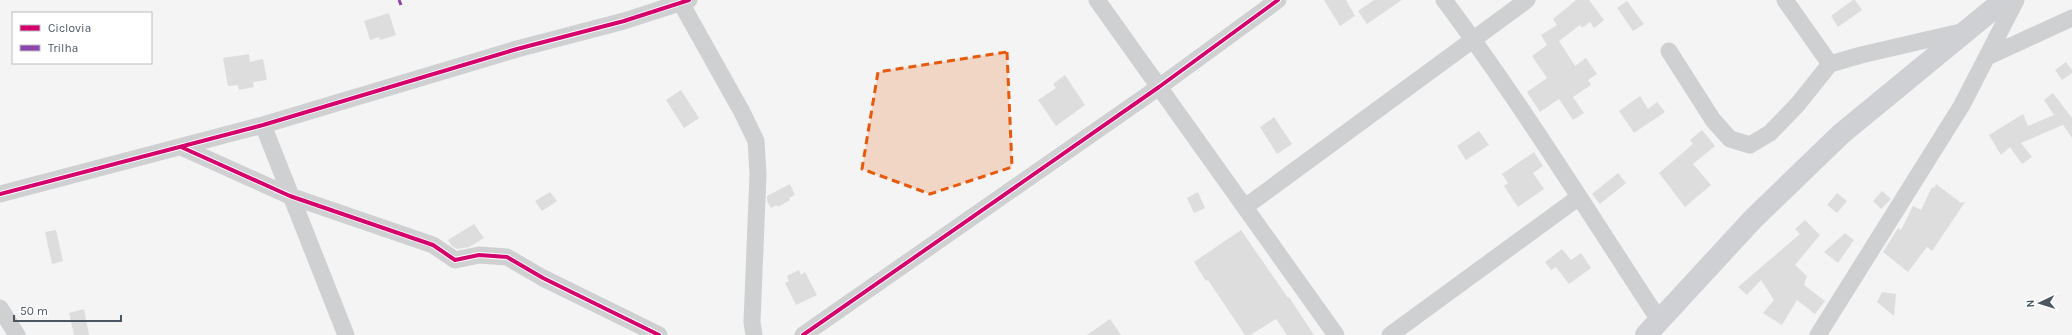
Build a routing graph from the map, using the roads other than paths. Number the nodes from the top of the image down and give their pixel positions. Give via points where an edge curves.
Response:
1 (1097, 0) edge
2 (1278, 0) edge
3 (1444, 0) edge
4 (1527, 0) edge
5 (1785, 0) edge
6 (2004, 0) edge
7 (2016, 0) edge
8 (685, 2) edge
9 (2072, 18) edge
10 (1965, 31) junction
11 (1473, 39) junction
12 (1669, 51) dead end
13 (1987, 57) junction
14 (1830, 64) junction
15 (1159, 88) junction
16 (263, 126) junction
17 (181, 147) junction
18 (0, 194) edge
19 (290, 196) junction
20 (1579, 197) junction
21 (1245, 207) junction
22 (0, 308) edge
23 (1652, 328) edge
24 (17, 335) edge
25 (346, 335) edge
26 (659, 335) edge
27 (754, 335) edge
28 (803, 335) edge
29 (1336, 335) edge
30 (1390, 335) edge
31 (1818, 335) edge

1 - 15 street
2 - 15 street
3 - 11 street
4 - 11 street
5 - 14 street
6 - 10 main road
7 - 13 street
8 - 16 street via 517,49
8 - 27 street via 756,141 758,174
9 - 13 street
10 - 14 street
10 - 23 main road via 1841,134 1754,219
11 - 20 street
11 - 21 street
12 - 14 street via 1713,120 1730,139 1750,145 1770,133 1798,104
13 - 31 street via 1962,105
15 - 21 street
15 - 28 street
16 - 17 street
16 - 19 street
17 - 18 street
17 - 19 street
19 - 25 street
19 - 26 street via 433,246 455,260 479,255 507,257 543,278
20 - 23 street
20 - 30 street
21 - 29 street
22 - 24 street

